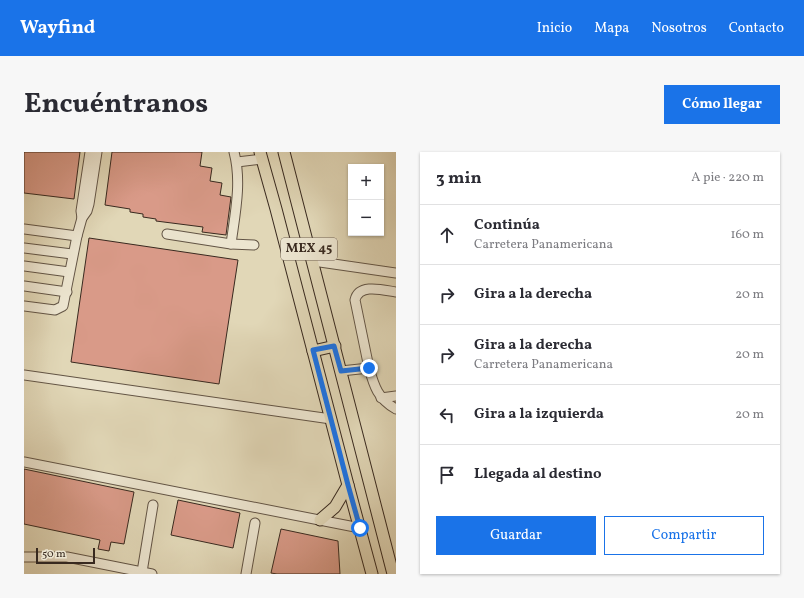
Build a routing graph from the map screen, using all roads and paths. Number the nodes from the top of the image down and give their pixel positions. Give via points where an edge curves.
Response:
1 (90, 152) edge
2 (96, 152) edge
3 (234, 152) edge
4 (284, 152) edge
5 (261, 155) edge
6 (237, 162) junction
7 (82, 218) junction
8 (24, 228) edge
9 (167, 234) dead end
10 (77, 236) junction
11 (231, 244) junction
12 (254, 245) dead end
13 (24, 248) edge
14 (72, 254) junction
15 (313, 261) junction
16 (24, 266) edge
17 (69, 272) junction
18 (396, 273) edge
19 (24, 286) edge
20 (67, 292) junction
21 (396, 292) edge
22 (24, 306) edge
23 (334, 346) junction
24 (313, 350) junction
25 (369, 368) junction
26 (341, 371) junction
27 (24, 375) edge
28 (396, 396) edge
29 (381, 398) junction
30 (396, 409) edge
31 (331, 419) junction
32 (24, 462) edge
33 (348, 485) junction
34 (153, 506) dead end
35 (320, 520) junction
36 (254, 523) dead end
37 (360, 528) junction
38 (24, 557) edge
39 (142, 572) junction
40 (152, 574) edge
41 (246, 574) edge
42 (372, 574) edge
43 (393, 574) edge

1 - 7 street
2 - 7 street via 89,204
3 - 6 street
4 - 15 main road, MEX 45
5 - 6 street
5 - 24 main road, MEX 45
6 - 11 street via 238,190
7 - 10 street
8 - 10 street
9 - 11 street
10 - 14 street
11 - 12 street
13 - 14 street
14 - 17 street
15 - 18 street
15 - 23 main road, MEX 45
16 - 17 street
17 - 20 street
19 - 20 street
20 - 22 street via 63,306 55,310
21 - 25 street via 367,289 356,296
23 - 24 main road
23 - 26 main road, MEX 45
24 - 31 main road, MEX 45
25 - 26 street
25 - 29 street via 374,387
26 - 43 main road, MEX 45
27 - 31 street
28 - 29 street
29 - 30 street
31 - 33 main road, MEX 45
32 - 35 street
33 - 35 main road via 335,507
33 - 37 main road, MEX 45
34 - 39 street
35 - 37 street
36 - 41 street
37 - 42 main road, MEX 45
38 - 39 street via 67,557
39 - 40 street

